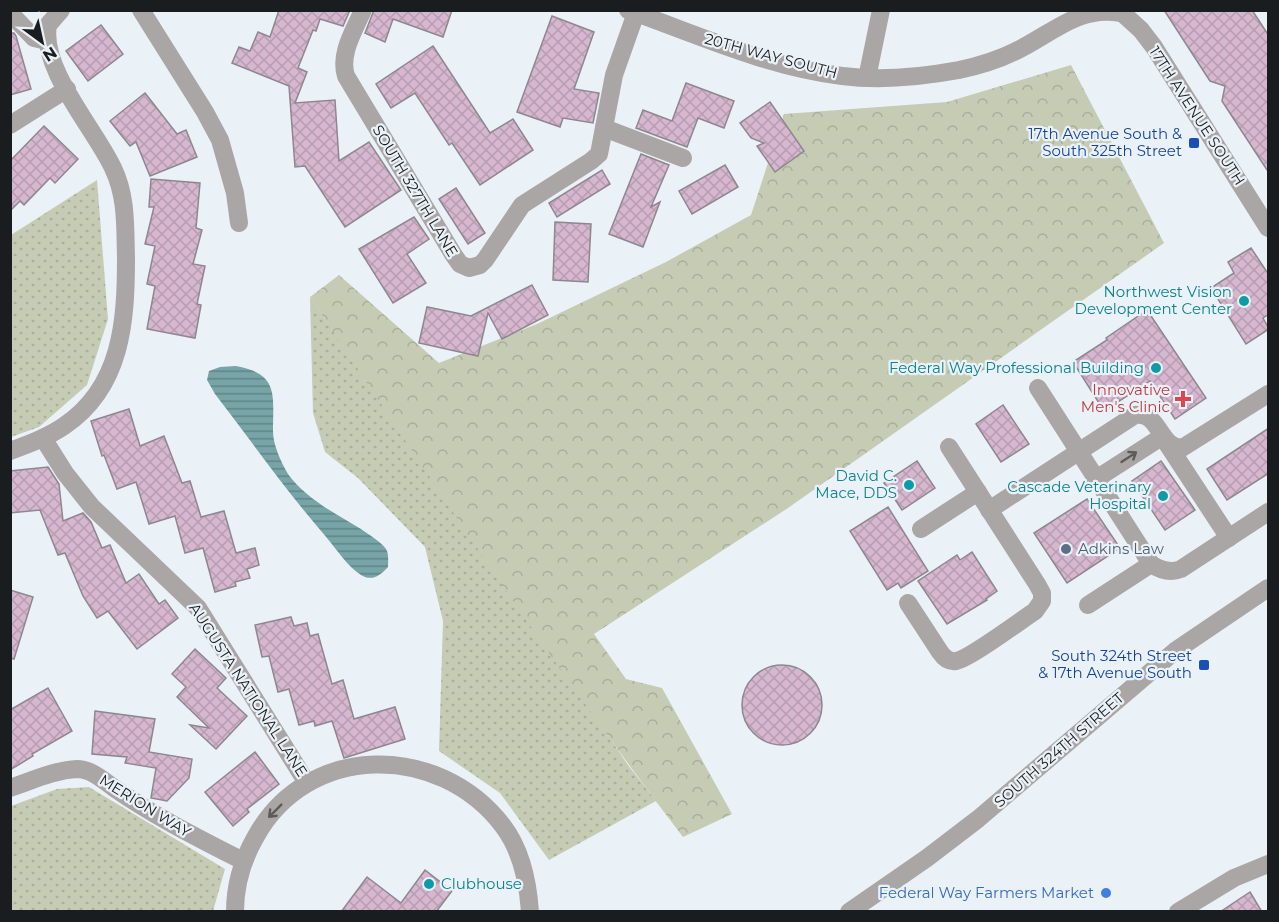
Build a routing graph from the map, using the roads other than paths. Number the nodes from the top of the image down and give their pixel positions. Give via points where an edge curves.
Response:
1 (61, 10) edge
2 (141, 10) edge
3 (363, 10) edge
4 (881, 10) edge
5 (634, 11) edge
6 (1119, 12) edge
7 (10, 13) edge
8 (47, 41) junction
9 (867, 78) junction
10 (67, 89) junction
11 (10, 125) edge
12 (604, 128) junction
13 (683, 158) dead end
14 (1262, 203) edge
15 (239, 223) dead end
16 (1269, 228) edge
17 (1038, 388) dead end
18 (1269, 394) edge
19 (43, 438) junction
20 (1164, 438) junction
21 (949, 447) dead end
22 (10, 451) edge
23 (1078, 451) junction
24 (1096, 478) junction
25 (978, 492) junction
26 (989, 510) junction
27 (1269, 512) edge
28 (921, 529) dead end
29 (1229, 538) junction
30 (1151, 564) junction
31 (1269, 588) edge
32 (908, 603) dead end
33 (1089, 605) dead end
34 (307, 783) junction
35 (10, 788) edge
36 (243, 861) junction
37 (1269, 864) edge
38 (868, 906) edge
39 (234, 911) edge
40 (530, 912) edge
41 (849, 912) edge
42 (1178, 912) edge

1 - 8 street via 48,25
2 - 15 street via 220,140
3 - 12 street, SOUTH 327TH LANE via 344,57 346,76 457,261 465,267 475,267 485,260 522,205 595,158
4 - 9 street
5 - 9 street, 20TH WAY SOUTH via 725,46 804,69
5 - 12 street, SOUTH 327TH LANE via 614,75
6 - 9 street, 20TH WAY SOUTH via 1085,14 1014,52 979,65 937,73
6 - 14 street, 17TH AVENUE SOUTH via 1154,47
7 - 8 street via 34,38
8 - 10 street via 51,60
10 - 11 street
10 - 19 street via 120,184 125,219 126,301 115,356 101,391 65,426
12 - 13 street
14 - 16 street, 17TH AVENUE SOUTH
17 - 23 street
18 - 20 street via 1185,447 1177,448
19 - 22 street
19 - 34 street, AUGUSTA NATIONAL LANE via 92,507 198,608
20 - 23 street via 1150,417 1139,414
24 -> 20 street
20 - 29 street
21 - 25 street
23 - 24 street
23 - 26 street
24 - 30 street
25 - 26 street
25 - 28 street
26 - 32 street via 1040,590 1039,607 954,661 942,656
27 - 29 street
29 - 30 street via 1179,570
30 - 33 street
31 - 38 street, SOUTH 324TH STREET via 1175,651 978,819
34 -> 36 street via 272,813
34 - 40 street via 355,766 384,764 416,767 457,784 484,803 505,828 519,853
35 - 36 street, MERION WAY via 61,772 92,772 169,823
36 - 39 street
37 - 42 street via 1234,878
38 - 41 street, SOUTH 324TH STREET

